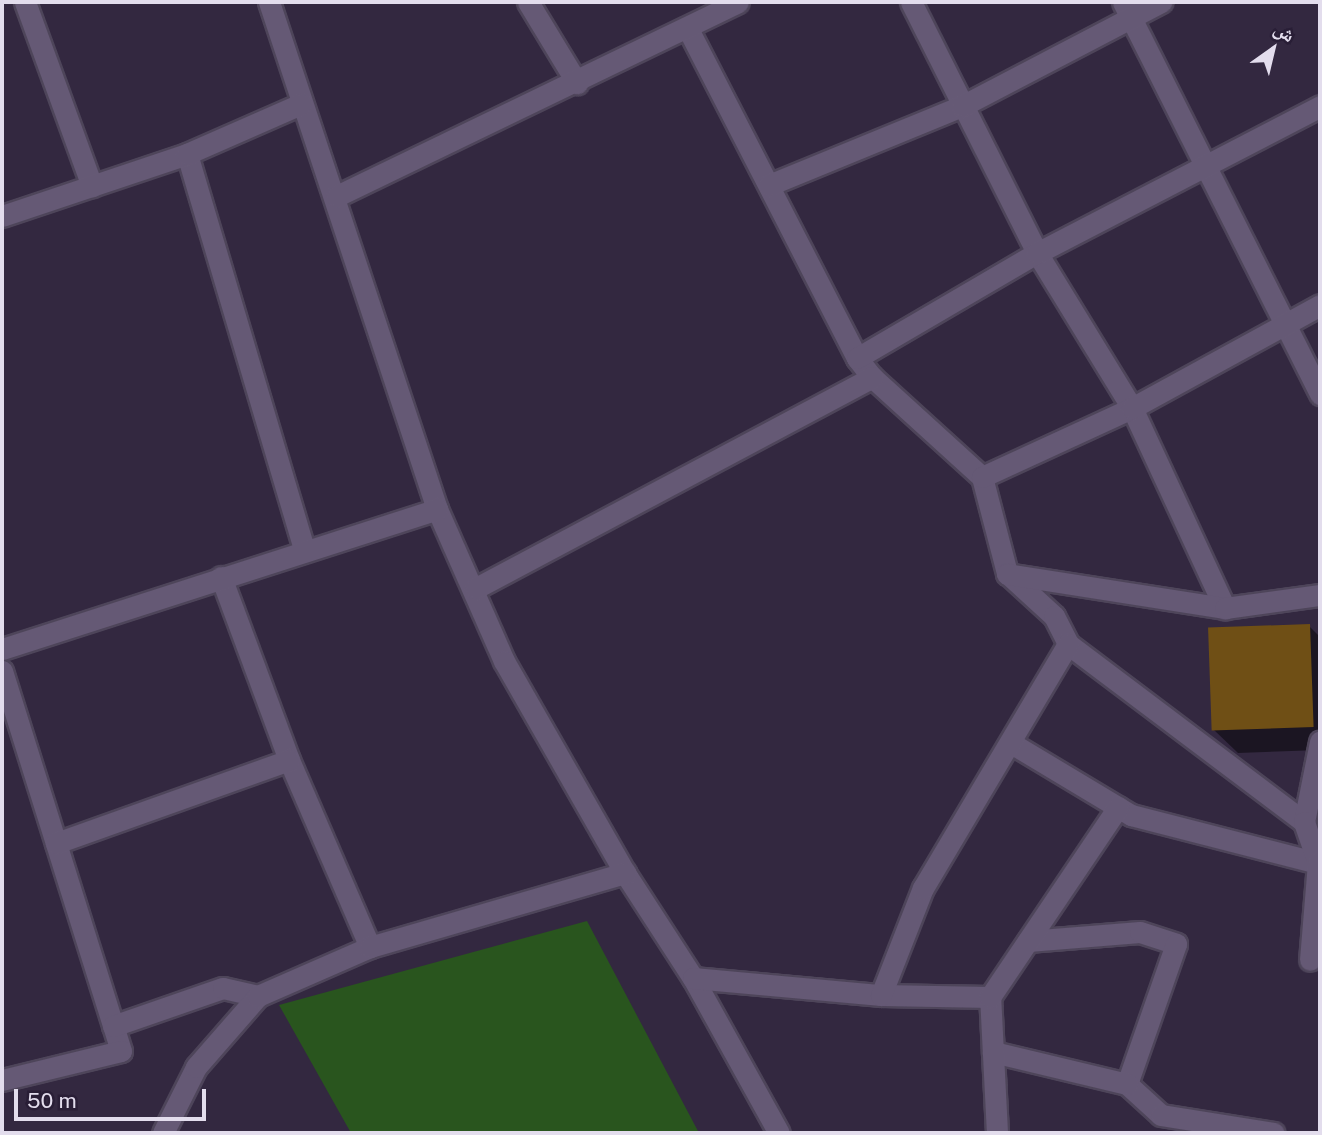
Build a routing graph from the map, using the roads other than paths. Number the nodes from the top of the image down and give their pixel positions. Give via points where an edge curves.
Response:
1 (24, 2) edge
2 (269, 2) edge
3 (527, 2) edge
4 (738, 2) edge
5 (911, 2) edge
6 (1161, 2) edge
7 (1127, 10) edge
8 (688, 29) junction
9 (577, 83) junction
10 (301, 104) junction
11 (962, 106) junction
12 (1320, 106) edge
13 (187, 154) junction
14 (1208, 166) junction
15 (769, 185) junction
16 (92, 186) junction
17 (337, 197) junction
18 (2, 216) edge
19 (1037, 253) junction
20 (1320, 305) edge
21 (1283, 323) junction
22 (857, 358) junction
23 (872, 377) junction
24 (1320, 394) edge
25 (1132, 408) junction
26 (982, 477) junction
27 (437, 509) junction
28 (304, 548) junction
29 (1007, 573) junction
30 (221, 577) junction
31 (476, 588) junction
32 (1320, 595) edge
33 (1225, 608) junction
34 (1068, 643) junction
35 (2, 649) edge
36 (2, 671) edge
37 (1320, 742) edge
38 (1011, 743) junction
39 (289, 760) junction
40 (1118, 807) junction
41 (1304, 822) junction
42 (56, 843) junction
43 (1317, 857) edge
44 (625, 873) junction
45 (1028, 940) junction
46 (370, 947) junction
47 (1310, 960) dead end
48 (693, 978) junction
49 (881, 995) junction
50 (257, 996) junction
51 (990, 997) junction
52 (113, 1026) junction
53 (993, 1052) junction
54 (3, 1076) edge
55 (1127, 1084) junction
56 (1162, 1124) edge
57 (163, 1133) edge
58 (779, 1133) edge
59 (997, 1133) edge
60 (1274, 1133) edge

1 - 16 street
2 - 10 street
3 - 9 street
4 - 8 street
5 - 11 street
6 - 7 street
7 - 11 street
7 - 14 street
8 - 9 street
8 - 15 street
9 - 17 street
10 - 13 street
10 - 17 street
11 - 15 street
11 - 19 street
12 - 14 street
13 - 16 street
13 - 28 street
14 - 19 street
14 - 21 street
15 - 22 street
16 - 18 street
17 - 27 street
19 - 22 street
19 - 25 street
20 - 21 street
21 - 24 street
21 - 25 street
22 - 23 street
23 - 26 street
23 - 31 street
25 - 26 street
25 - 33 street
26 - 29 street
27 - 28 street
27 - 31 street
28 - 30 street
29 - 33 street
29 - 34 street via 1054,616
30 - 35 street
30 - 39 street
31 - 44 street via 504,661
32 - 33 street
34 - 38 street
34 - 41 street
36 - 42 street
37 - 41 street
38 - 40 street
38 - 49 street via 923,888
39 - 42 street
39 - 46 street
40 - 43 street via 1131,815
40 - 45 street
41 - 43 street
42 - 52 street
43 - 47 street
44 - 46 street
44 - 48 street
45 - 51 street
45 - 55 street via 1140,932 1176,944
46 - 50 street
48 - 49 street
48 - 58 street
49 - 51 street
50 - 52 street via 223,988
50 - 57 street via 196,1067
51 - 53 street
52 - 54 street via 121,1051
53 - 55 street
53 - 59 street
55 - 56 street
56 - 60 street

